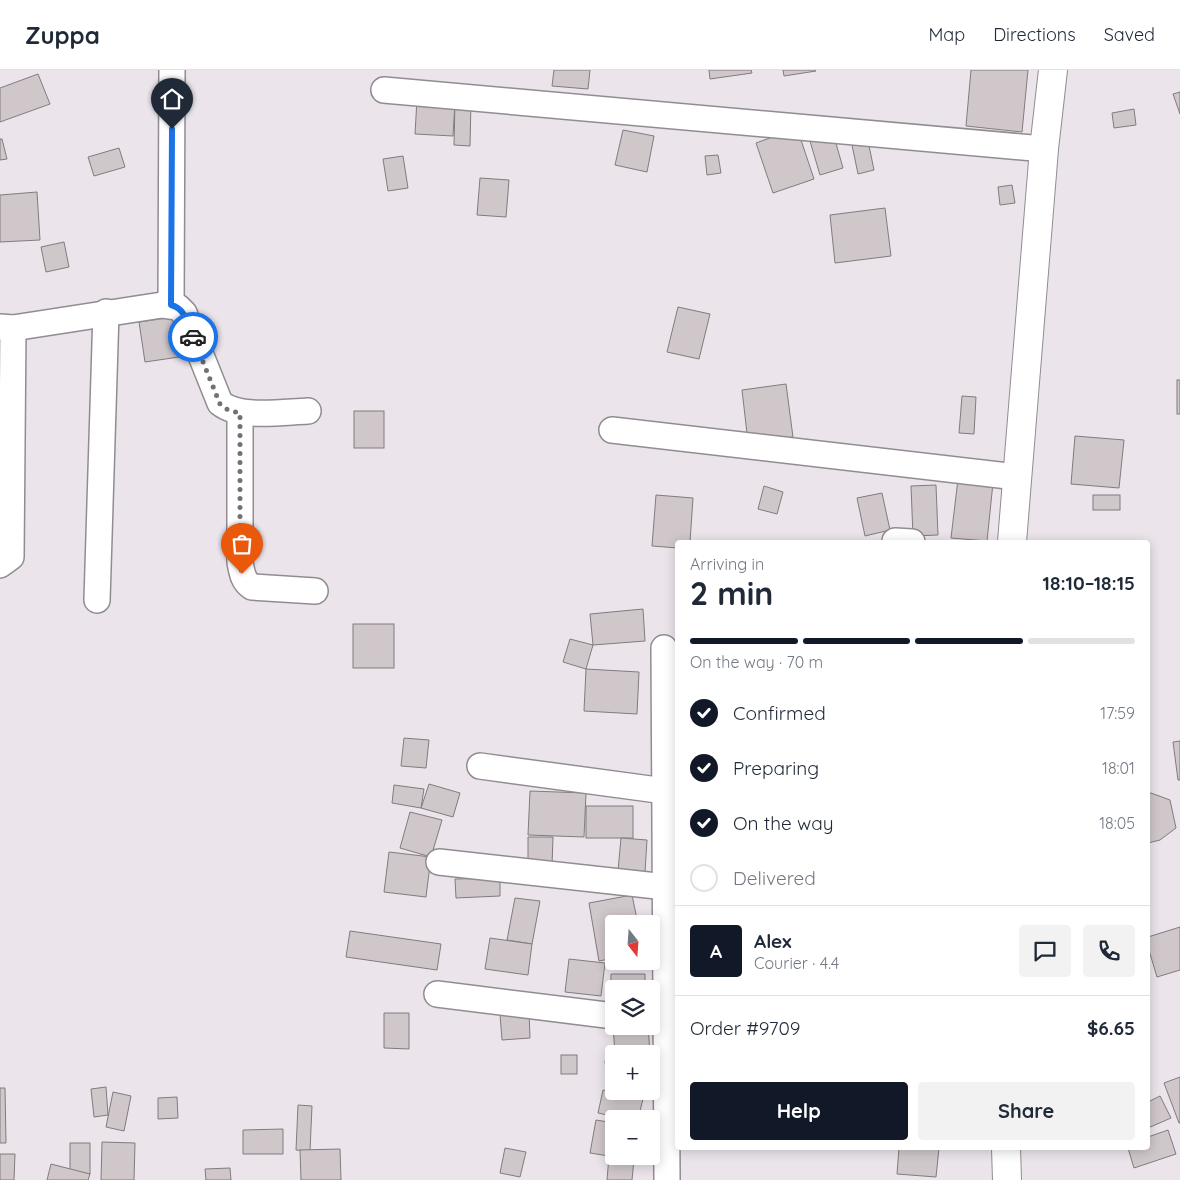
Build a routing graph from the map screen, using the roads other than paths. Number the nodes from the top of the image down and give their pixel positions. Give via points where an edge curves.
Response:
1 (172, 70) edge
2 (1053, 70) edge
3 (384, 90) dead end
4 (1044, 149) junction
5 (171, 305) junction
6 (106, 312) junction
7 (6, 328) edge
8 (308, 411) dead end
9 (240, 413) junction
10 (612, 430) dead end
11 (1017, 477) junction
12 (1012, 540) edge
13 (0, 565) edge
14 (316, 591) dead end
15 (96, 600) dead end
16 (664, 648) dead end
17 (480, 766) dead end
18 (665, 791) junction
19 (439, 862) dead end
20 (666, 887) junction
21 (437, 994) dead end
22 (660, 1002) edge
23 (605, 1015) edge
24 (660, 1035) edge
25 (1006, 1150) edge
26 (667, 1180) edge
27 (1007, 1180) edge

1 - 5 street
2 - 4 street
3 - 4 street
4 - 11 street
5 - 6 street
5 - 9 street via 184,313 220,404
6 - 7 street
6 - 15 street
7 - 13 street via 11,557
8 - 9 street
9 - 14 street via 242,574 252,587
10 - 11 street
11 - 12 street
16 - 18 street
17 - 18 street
18 - 20 street
19 - 20 street
20 - 22 street
21 - 23 street
24 - 26 street
25 - 27 street

